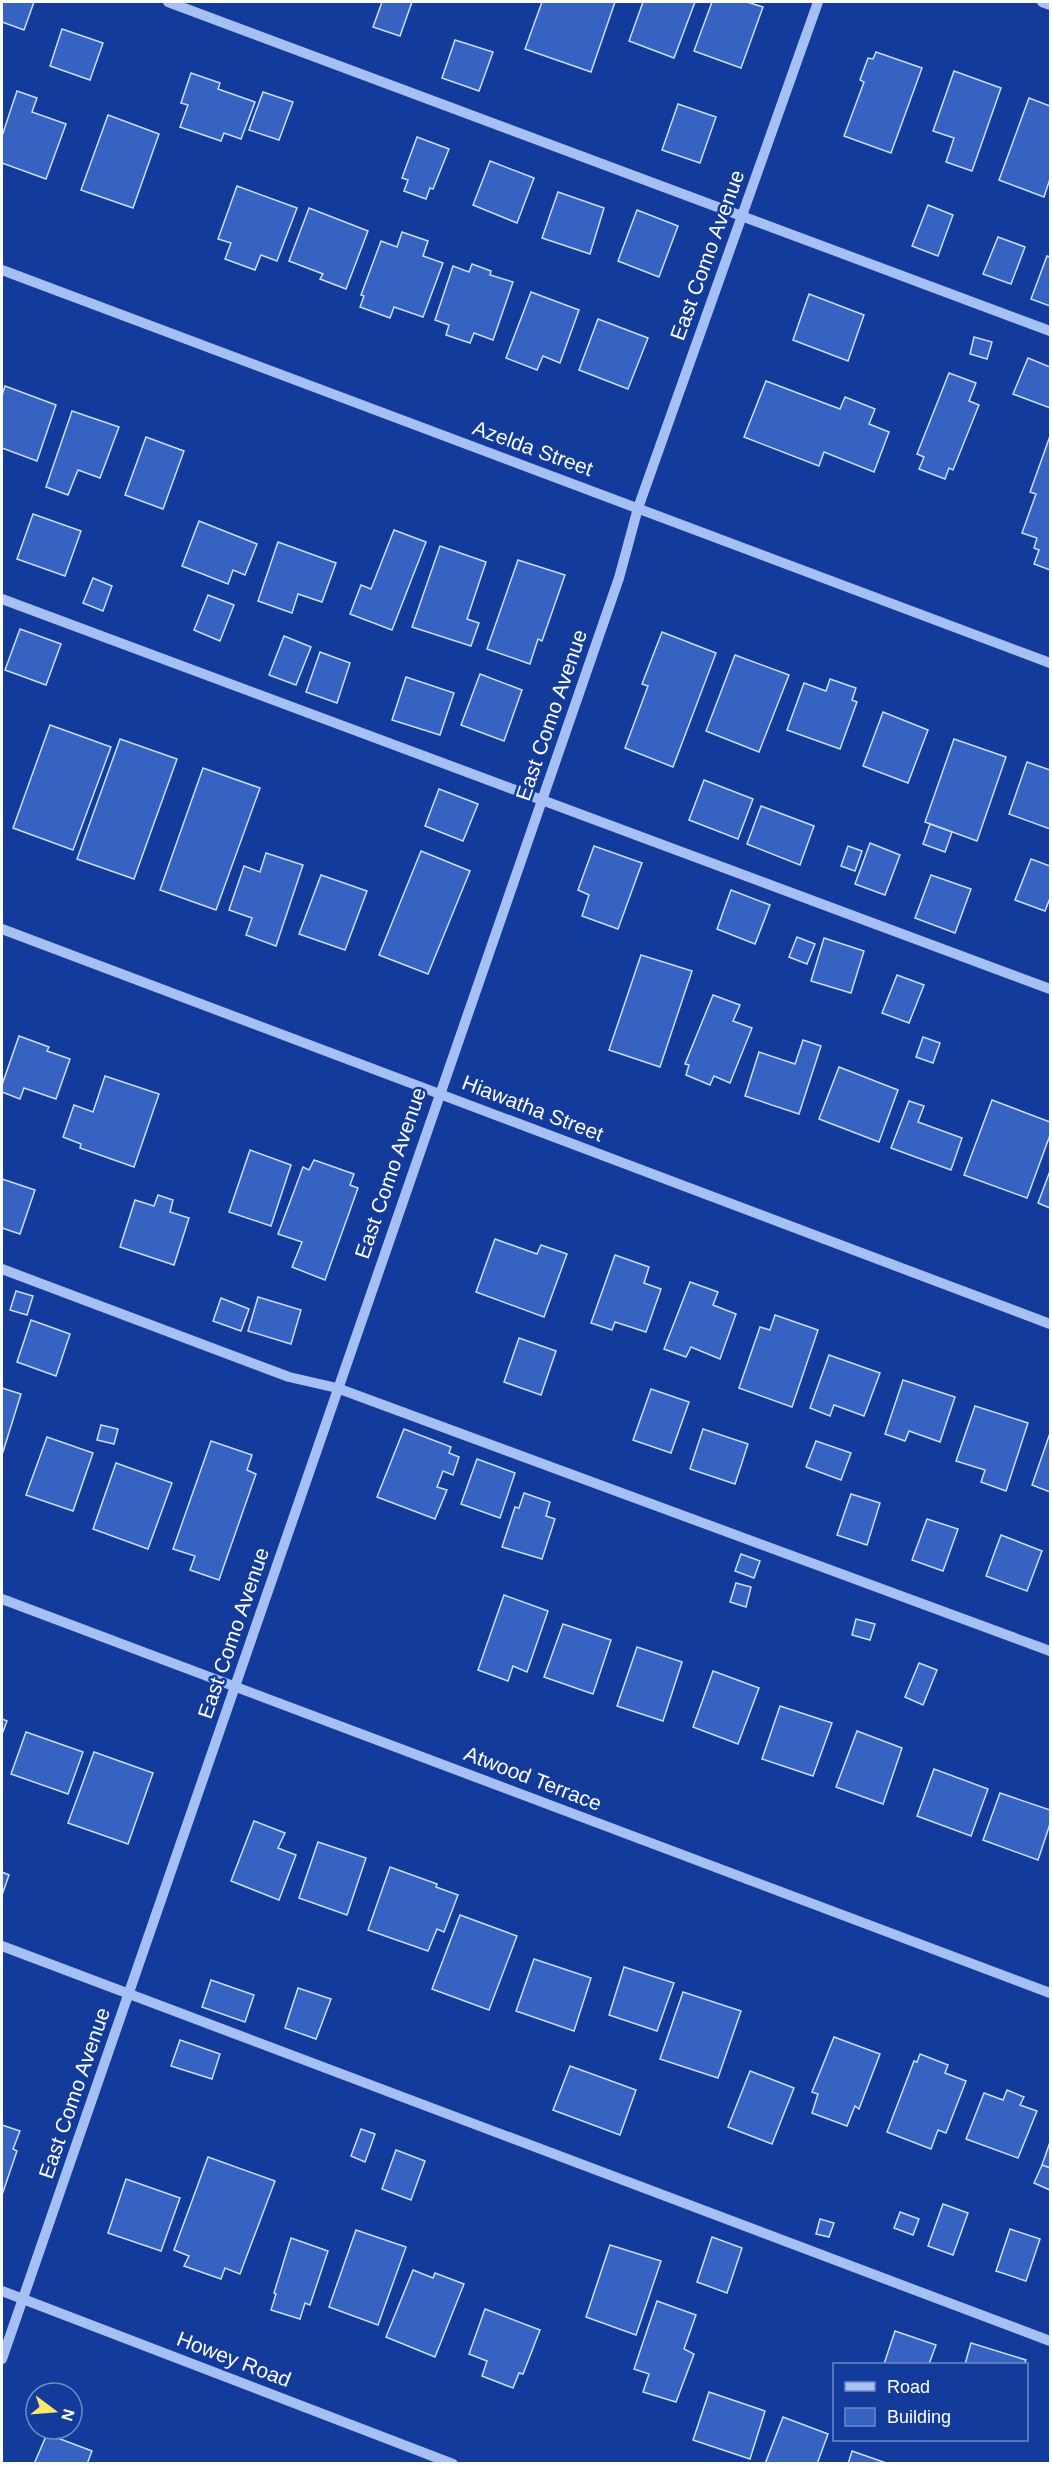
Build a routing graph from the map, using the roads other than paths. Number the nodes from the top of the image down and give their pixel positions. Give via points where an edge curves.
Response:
1 (168, 2) edge
2 (818, 2) edge
3 (1042, 2) edge
4 (1050, 5) edge
5 (742, 216) junction
6 (2, 270) edge
7 (1050, 331) edge
8 (638, 508) junction
9 (2, 599) edge
10 (1050, 663) edge
11 (542, 799) junction
12 (2, 929) edge
13 (1050, 989) edge
14 (438, 1094) junction
15 (2, 1269) edge
16 (1050, 1324) edge
17 (337, 1388) junction
18 (2, 1599) edge
19 (1050, 1651) edge
20 (235, 1688) junction
21 (2, 1946) edge
22 (1050, 1993) edge
23 (129, 1994) junction
24 (2, 2291) edge
25 (23, 2299) junction
26 (1050, 2341) edge
27 (2, 2359) edge
28 (453, 2463) edge

1 - 5 street
2 - 5 street, East Como Avenue
3 - 4 street
5 - 7 street
5 - 8 street, East Como Avenue
6 - 8 street, Azelda Street
8 - 10 street, Azelda Street
8 - 11 street, East Como Avenue via 619,578
9 - 11 street
11 - 13 street
11 - 14 street, East Como Avenue
12 - 14 street, Hiawatha Street
14 - 16 street, Hiawatha Street
14 - 17 street, East Como Avenue
15 - 17 street via 289,1377
17 - 19 street
17 - 20 street, East Como Avenue
18 - 20 street, Atwood Terrace
20 - 22 street, Atwood Terrace
20 - 23 street, East Como Avenue
21 - 23 street
23 - 25 street, East Como Avenue
23 - 26 street
24 - 25 street, Howey Road
25 - 27 street, East Como Avenue
25 - 28 street, Howey Road

